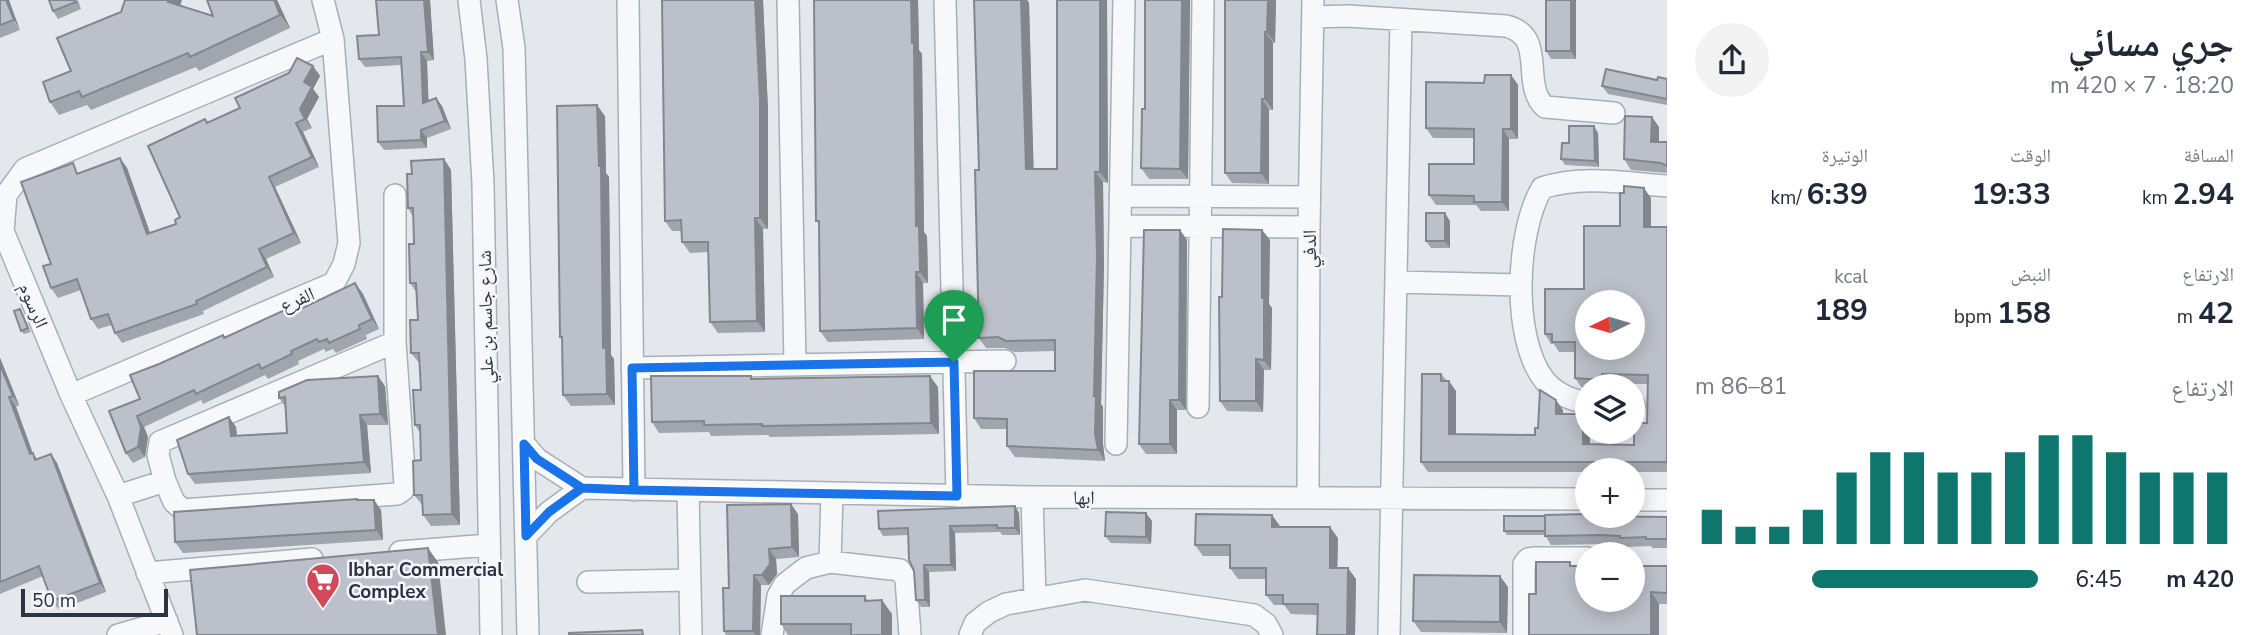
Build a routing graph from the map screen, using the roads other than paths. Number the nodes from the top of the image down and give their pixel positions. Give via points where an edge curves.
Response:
1 (324, 0) edge
2 (469, 0) edge
3 (507, 0) edge
4 (628, 0) edge
5 (788, 0) edge
6 (945, 0) edge
7 (1124, 0) edge
8 (1203, 0) edge
9 (1313, 8) edge
10 (1401, 20) junction
11 (333, 39) junction
12 (1614, 113) dead end
13 (1667, 186) edge
14 (395, 195) dead end
15 (1120, 196) junction
16 (1201, 196) junction
17 (1309, 197) junction
18 (1120, 226) junction
19 (1200, 227) junction
20 (1309, 228) junction
21 (1396, 282) junction
22 (1520, 285) junction
23 (395, 342) junction
24 (1005, 361) dead end
25 (954, 362) junction
26 (795, 365) junction
27 (632, 368) junction
28 (71, 395) junction
29 (1575, 401) edge
30 (1198, 407) dead end
31 (524, 444) junction
32 (1116, 444) dead end
33 (165, 481) junction
34 (582, 488) junction
35 (634, 490) junction
36 (688, 491) junction
37 (832, 493) junction
38 (118, 496) junction
39 (957, 496) junction
40 (1032, 497) junction
41 (1308, 497) junction
42 (1391, 497) junction
43 (1575, 499) edge
44 (1645, 500) edge
45 (1667, 500) edge
46 (526, 536) junction
47 (489, 545) junction
48 (380, 554) edge
49 (339, 557) edge
50 (1575, 558) edge
51 (831, 562) junction
52 (147, 573) junction
53 (690, 580) junction
54 (588, 582) dead end
55 (1035, 597) junction
56 (170, 628) edge
57 (118, 635) edge
58 (491, 635) edge
59 (528, 635) edge
60 (691, 635) edge
61 (772, 635) edge
62 (910, 635) edge
63 (970, 635) edge
64 (1272, 635) edge
65 (1389, 635) edge
66 (1524, 635) edge

1 - 11 street, الفرع
2 - 47 street, شارع جاسم بن علي via 483,184
3 - 31 street, شارع جاسم بن علي via 514,48
4 - 27 street
5 - 26 street
6 - 25 street
7 - 15 street
8 - 16 street
9 - 10 street
9 - 17 street, الدفي
10 - 12 street via 1517,28 1529,43 1536,96 1545,107
10 - 21 street
11 - 28 street, الفرع via 349,243 334,283
11 - 28 street, الرسوم via 24,169 6,195 3,231
13 - 22 street via 1593,180 1542,188 1532,205 1524,239
14 - 23 street
15 - 16 street
15 - 18 street
16 - 17 street
16 - 19 street
17 - 20 street, الدفي
18 - 19 street
18 - 32 street
19 - 20 street
19 - 30 street
20 - 41 street, الدفي
21 - 22 street
21 - 42 street
22 - 29 street via 1528,346 1537,369 1546,382
23 - 33 street via 160,442 158,455
23 - 33 street via 403,491 183,510
24 - 25 street
25 - 26 street
25 - 39 street
26 - 27 street
27 - 35 street
28 - 38 street, الرسوم
31 - 34 street via 537,459
31 - 46 street, شارع جاسم بن علي
33 - 38 street
34 - 35 street, ابها
34 - 46 street
35 - 36 street, ابها
36 - 37 street, ابها
36 - 53 street
37 - 39 street, ابها
37 - 51 street
38 - 52 street, الرسوم
39 - 40 street, ابها
40 - 41 street, ابها
40 - 55 street
41 - 42 street, ابها
42 - 43 street, ابها
42 - 65 street
44 - 45 street
46 - 59 street, شارع جاسم بن علي
47 - 48 street
47 - 58 street, شارع جاسم بن علي
49 - 52 street
50 - 66 street via 1535,558 1524,564
51 - 61 street via 806,568 785,584 778,596
51 - 62 street via 901,570 906,579
52 - 56 street, الرسوم
53 - 54 street
53 - 60 street
55 - 63 street via 989,612 975,623
55 - 64 street via 1085,590 1254,615
56 - 57 street

